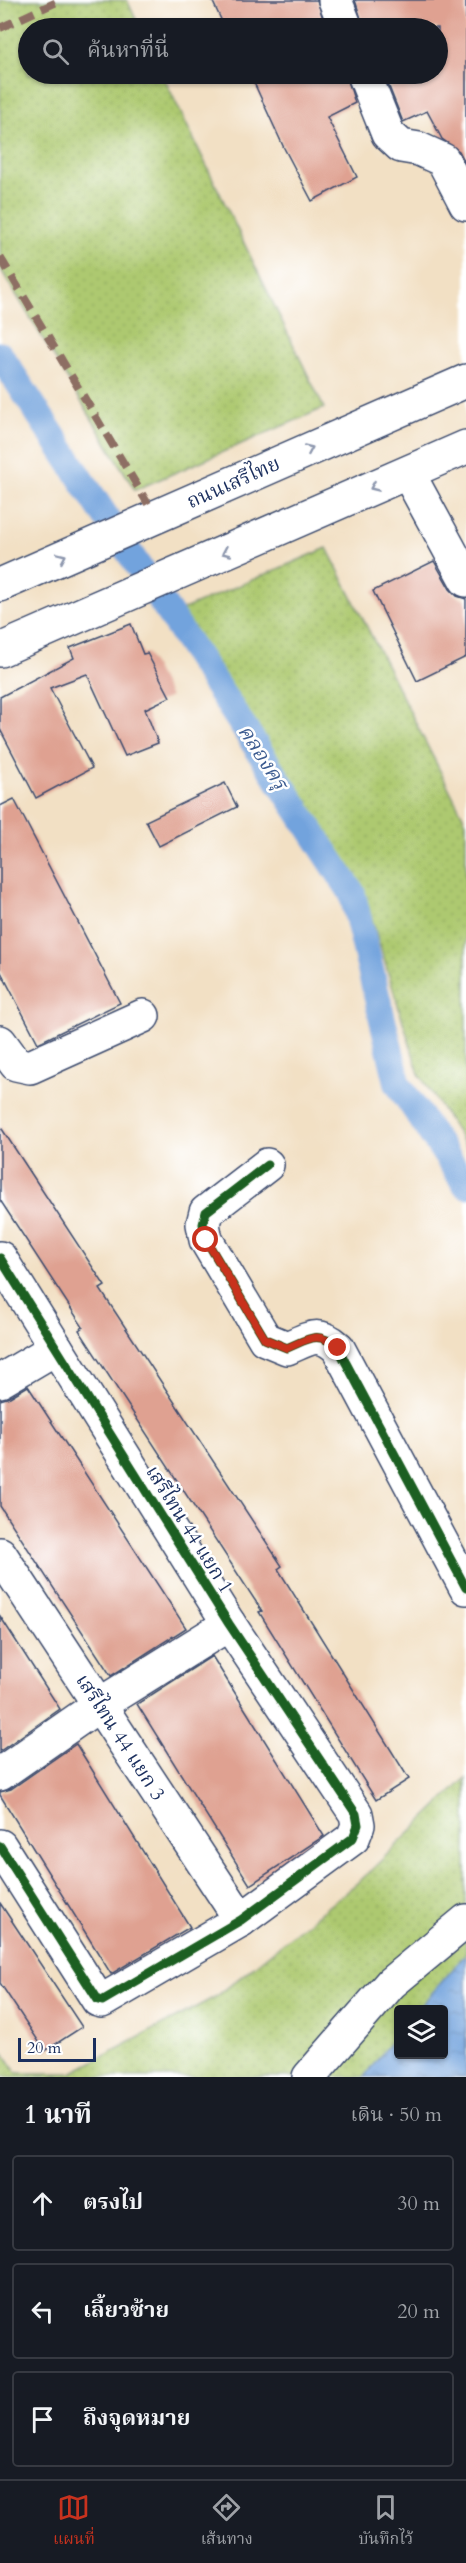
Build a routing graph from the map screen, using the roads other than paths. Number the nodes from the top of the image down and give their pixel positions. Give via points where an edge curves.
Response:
1 (335, 0) edge
2 (342, 18) edge
3 (368, 84) edge
4 (466, 204) edge
5 (466, 381) edge
6 (466, 447) edge
7 (408, 472) junction
8 (466, 580) edge
9 (4, 583) edge
10 (0, 650) edge
11 (143, 1016) dead end
12 (0, 1042) edge
13 (267, 1165) dead end
14 (0, 1258) edge
15 (56, 1348) junction
16 (0, 1381) edge
17 (0, 1554) edge
18 (466, 1588) edge
19 (229, 1624) junction
20 (99, 1705) junction
21 (0, 1774) edge
22 (0, 1846) edge
23 (241, 1920) junction
24 (466, 1922) edge
25 (309, 2077) edge

1 - 2 street
3 - 4 street via 387,134 401,146 442,160
9 -> 5 street, ถนนเสรีไทย
6 - 7 street
7 - 8 street
7 -> 10 street
11 - 12 street via 30,1067 16,1064
13 - 18 street via 206,1212 202,1224 206,1240 265,1339 287,1348 316,1336 328,1338 338,1348
14 - 15 street, เสรีไทน 44 แยก 1
15 - 16 street
15 - 19 street, เสรีไทน 44 แยก 1
17 - 20 street, เสรีไทน 44 แยก 3
19 - 20 street
19 - 23 street, เสรีไทน 44 แยก 1 via 356,1814 358,1825 353,1838
20 - 21 street
20 - 23 street, เสรีไทน 44 แยก 3
22 - 23 street via 98,2000 105,2001
24 - 25 street via 391,1983

